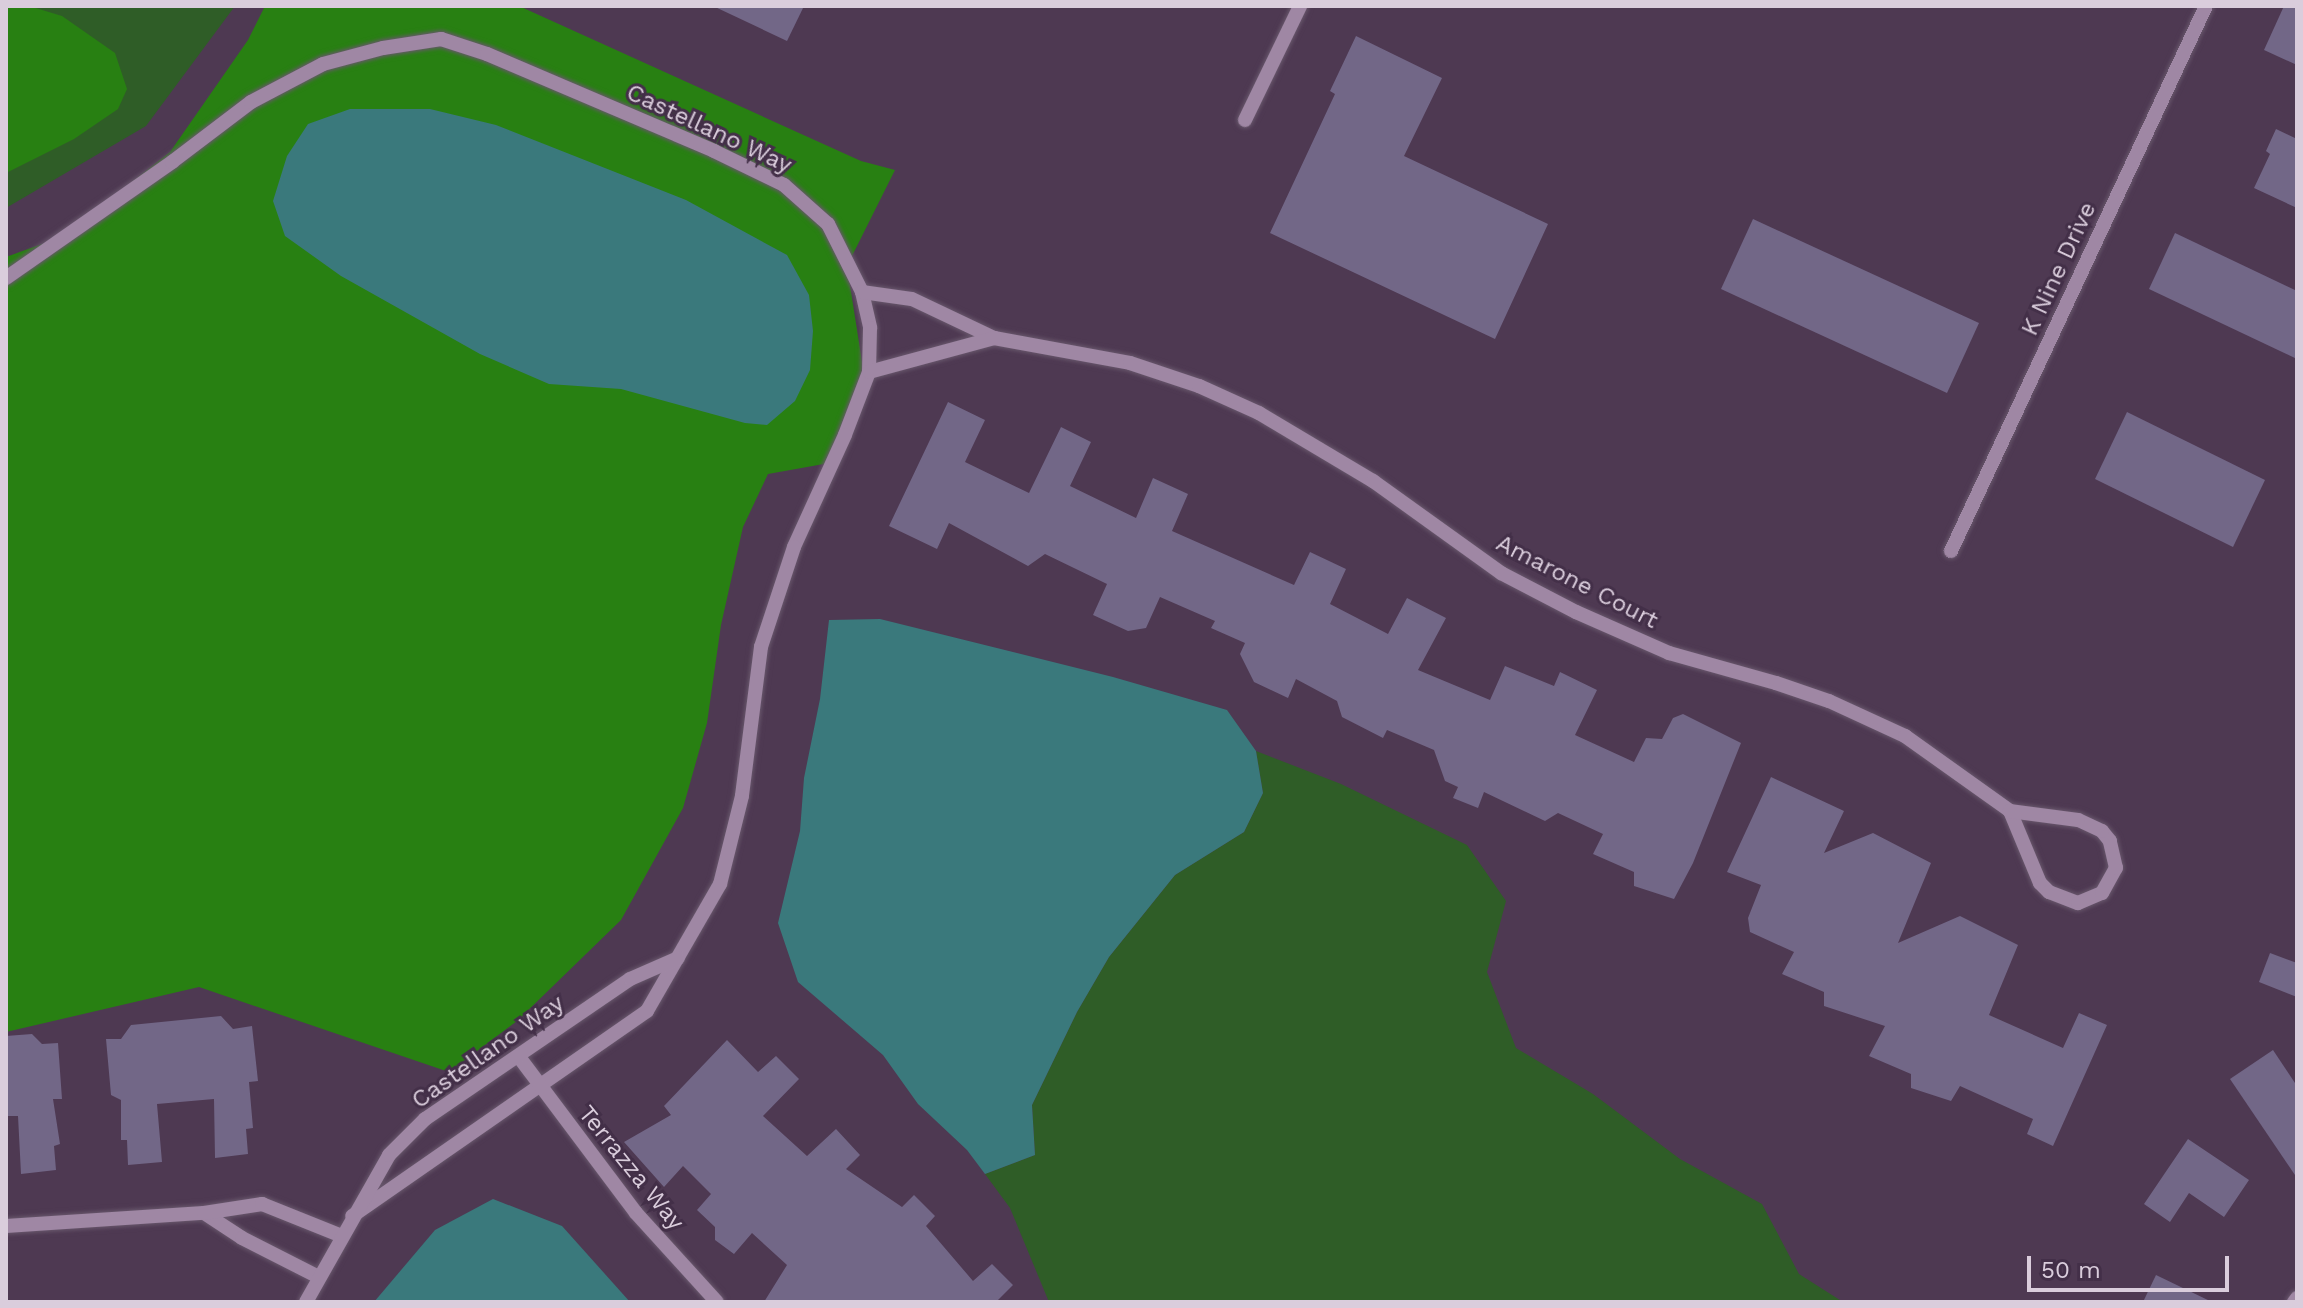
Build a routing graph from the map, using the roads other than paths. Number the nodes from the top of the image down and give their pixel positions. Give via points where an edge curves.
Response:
1 (1300, 6) edge
2 (2206, 6) edge
3 (1245, 120) dead end
4 (6, 278) edge
5 (862, 292) junction
6 (994, 338) junction
7 (869, 372) junction
8 (1951, 551) dead end
9 (2010, 811) junction
10 (679, 958) junction
11 (519, 1057) junction
12 (538, 1087) junction
13 (204, 1213) junction
14 (352, 1216) junction
15 (6, 1226) edge
16 (342, 1236) junction
17 (319, 1277) junction
18 (306, 1302) edge
19 (717, 1302) edge

1 - 3 street
2 - 8 street, K Nine Drive
4 - 5 street, Castellano Way via 251,102 323,64 441,39 515,66 784,185 828,224
5 - 6 street via 912,299
5 - 7 street, Castellano Way via 870,328
6 - 7 street
6 - 9 street, Amarone Court via 1130,363 1259,413 1373,481 1501,573 1669,653 1776,683 1881,723
7 - 10 street, Castellano Way via 794,547 761,647 742,796 720,884
9 - 9 street, Amarone Court via 2040,883 2049,892 2078,903 2102,893 2116,868 2102,831 2078,820
10 - 11 street, Castellano Way via 630,979
10 - 12 street, Castellano Way via 647,1011
11 - 12 street, Terrazza Way
11 - 14 street, Castellano Way via 425,1119 389,1155
12 - 14 street, Castellano Way
12 - 19 street, Terrazza Way via 636,1213
13 - 15 street
13 - 16 street via 262,1204
13 - 17 street
14 - 16 street, Castellano Way
16 - 17 street, Castellano Way
17 - 18 street, Castellano Way

